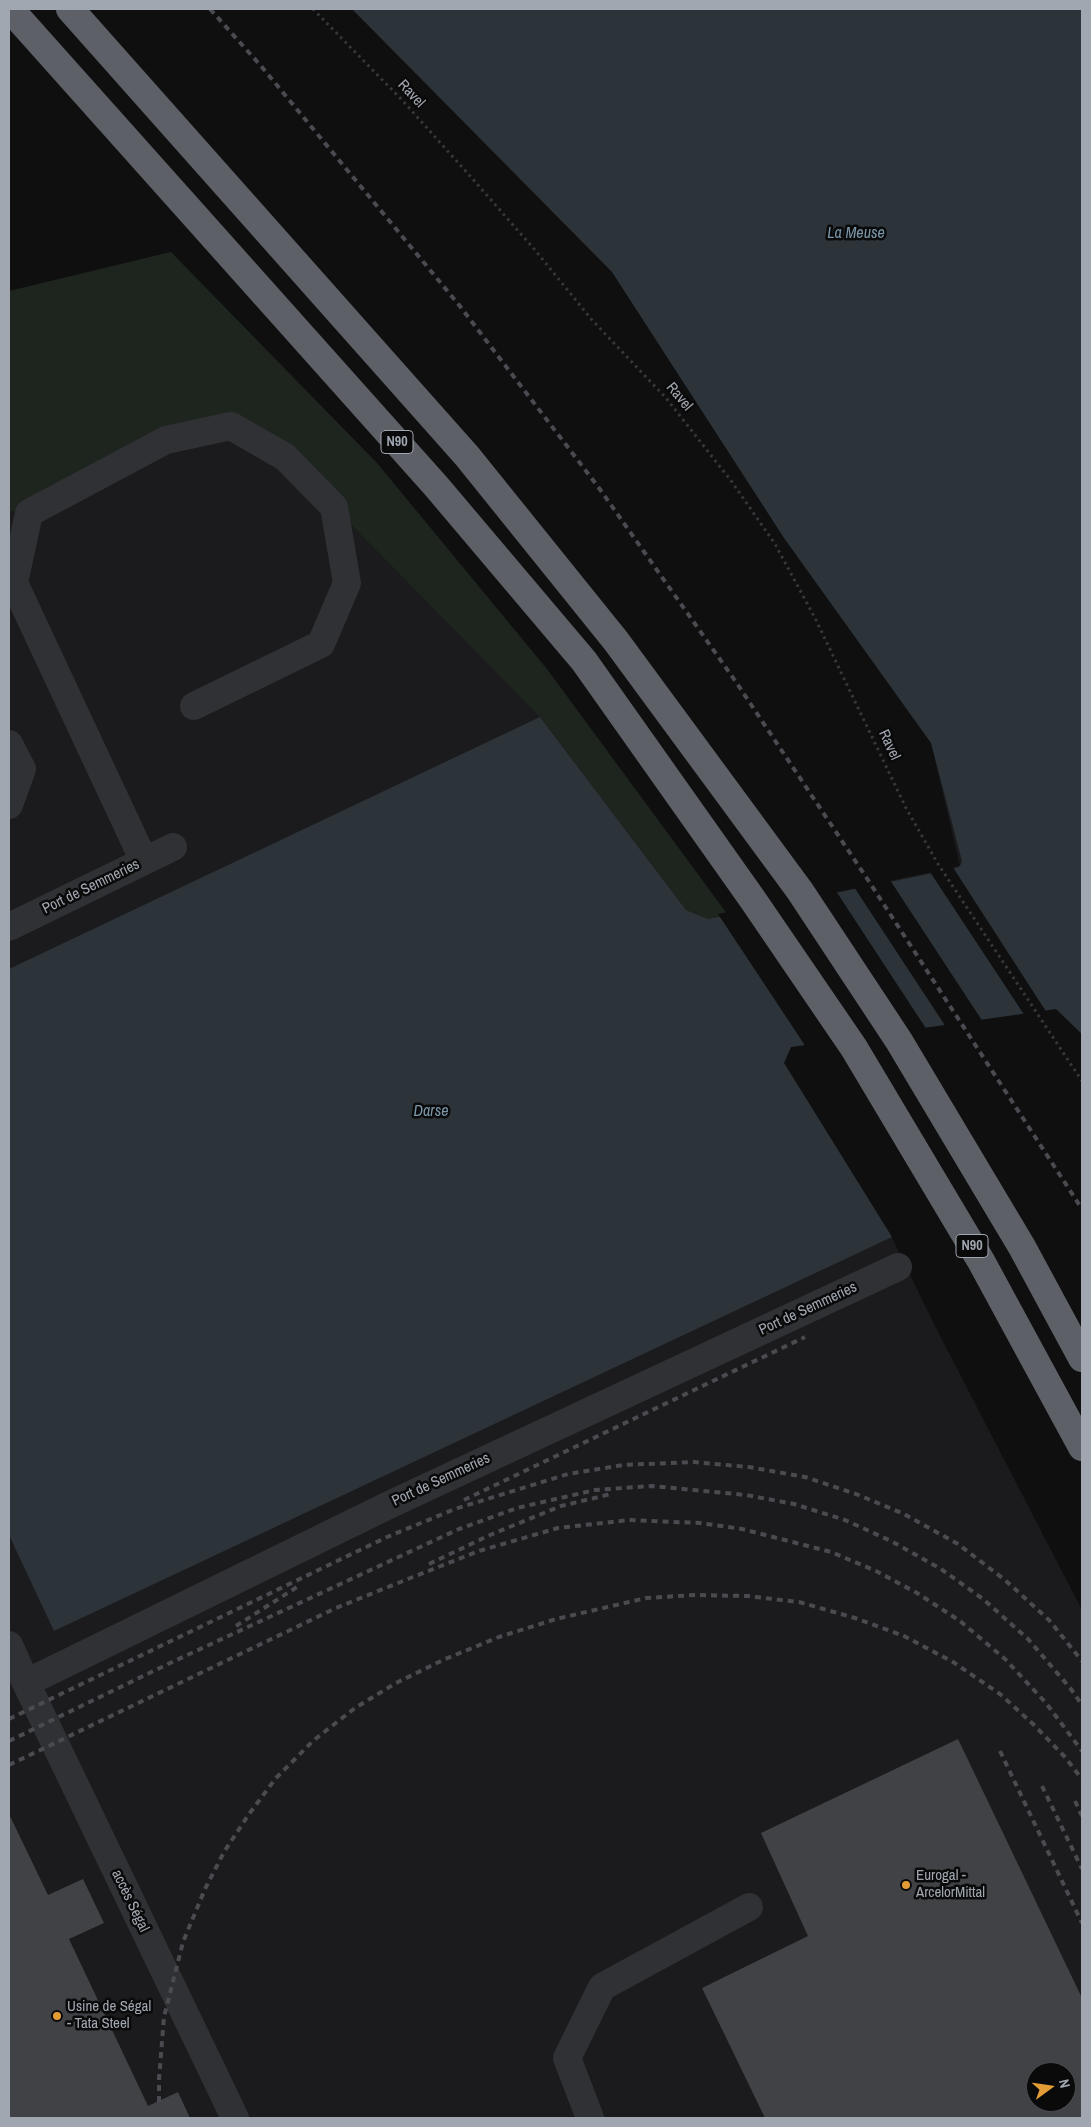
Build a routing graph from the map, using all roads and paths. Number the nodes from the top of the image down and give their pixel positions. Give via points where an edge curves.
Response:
1 (10, 9) edge
2 (70, 9) edge
3 (313, 9) edge
4 (194, 706) dead end
5 (9, 744) edge
6 (9, 805) edge
7 (173, 847) dead end
8 (144, 861) junction
9 (9, 927) edge
10 (1082, 1081) edge
11 (898, 1267) dead end
12 (1082, 1358) edge
13 (1082, 1447) edge
14 (9, 1645) edge
15 (26, 1683) junction
16 (749, 1906) dead end
17 (235, 2118) edge
18 (590, 2118) edge

1 - 13 highway, N90 via 436,486 584,661 854,1048 981,1261
2 - 12 highway via 467,456 616,641 800,891 899,1041 1022,1247
3 - 10 path, Ravel via 402,100 470,176 592,320 666,398 732,482 774,544 815,618 906,808 938,864
4 - 8 lane via 322,644 346,583 334,507 285,457 231,426 166,440 29,513 14,583
5 - 6 lane via 22,769
7 - 8 lane, Port de Semmeries
8 - 9 lane, Port de Semmeries
11 - 15 lane, Port de Semmeries via 391,1504
14 - 15 lane
15 - 17 lane, accès Ségal
16 - 18 lane via 602,1987 567,2058

